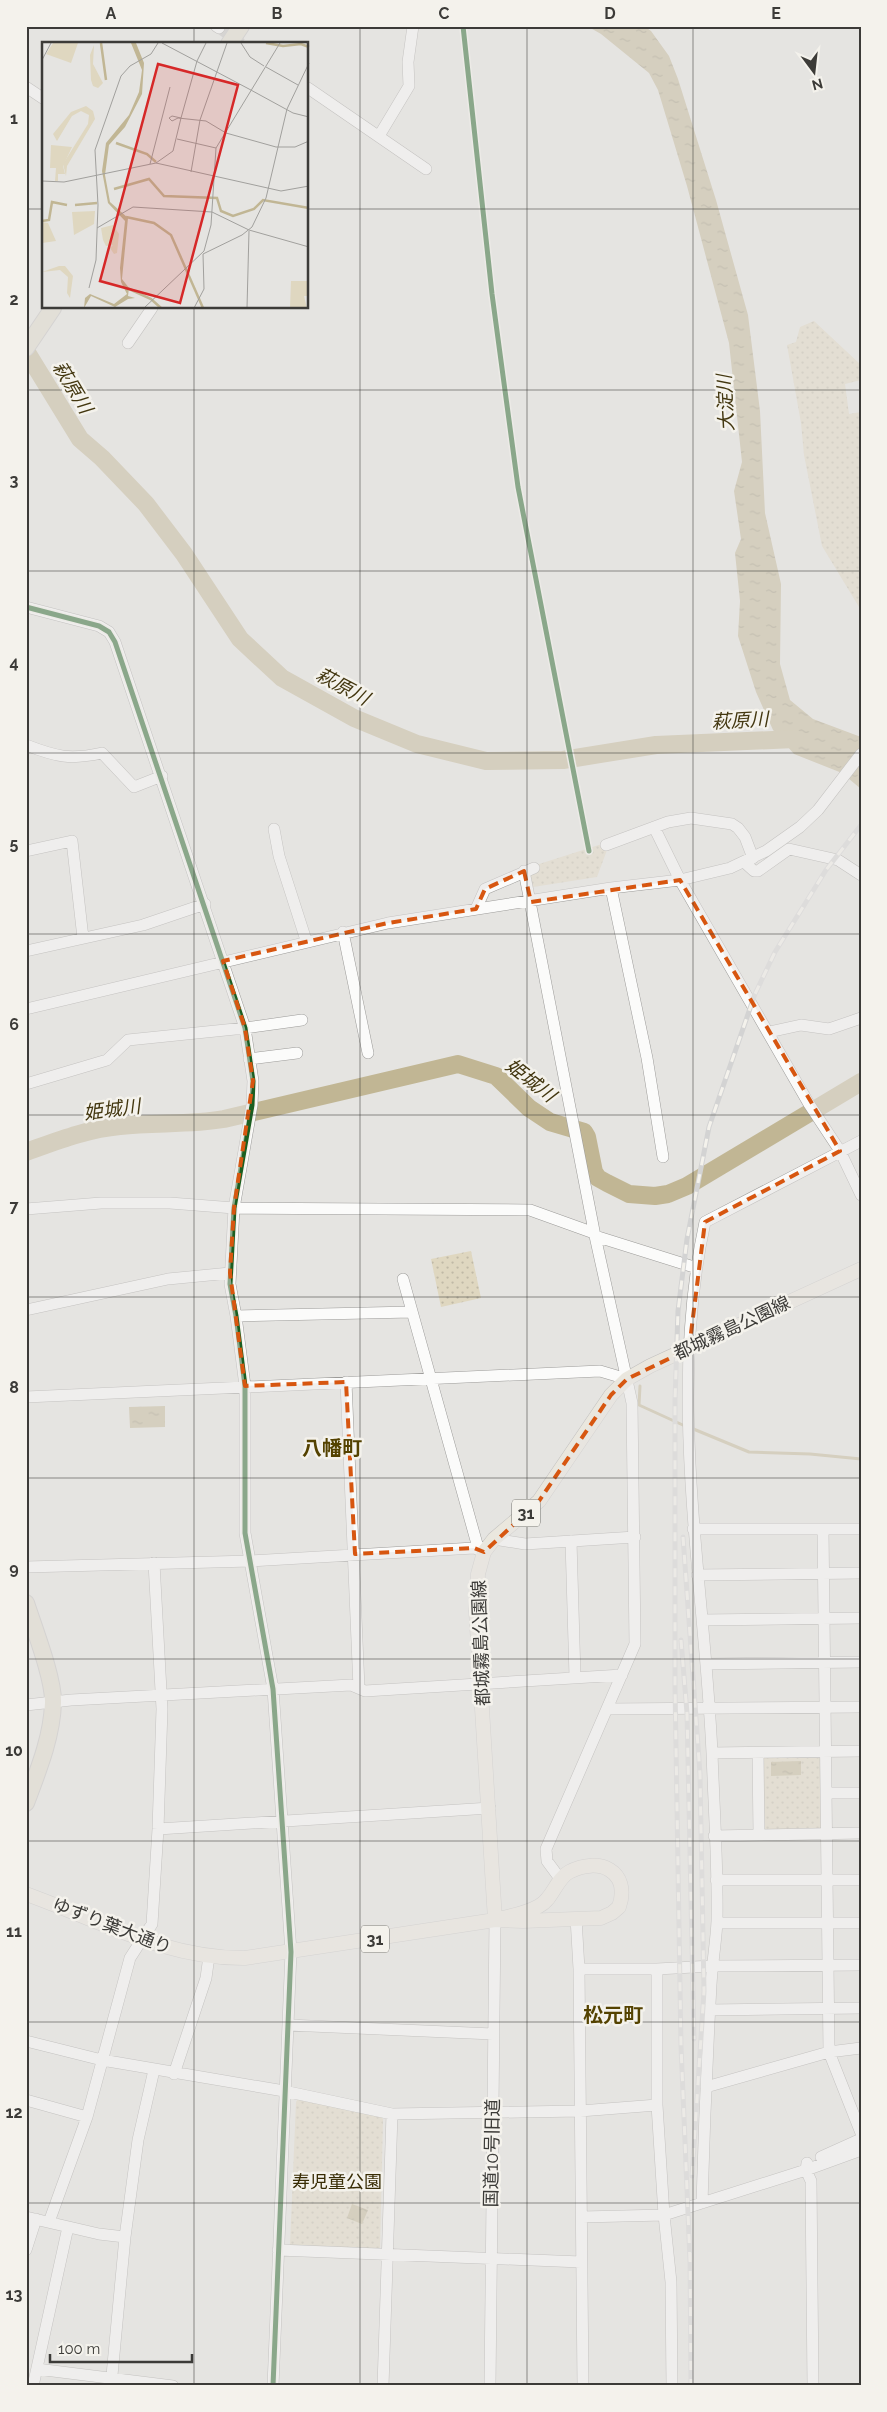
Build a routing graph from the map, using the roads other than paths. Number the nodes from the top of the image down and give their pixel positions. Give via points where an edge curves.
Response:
1 (241, 26) edge
2 (413, 26) edge
3 (230, 42) edge
4 (26, 87) edge
5 (309, 89) edge
6 (42, 98) edge
7 (379, 136) junction
8 (426, 169) dead end
9 (52, 309) edge
10 (151, 309) edge
11 (128, 343) dead end
12 (26, 348) edge
13 (26, 607) edge
14 (26, 746) edge
15 (861, 754) edge
16 (162, 776) junction
17 (654, 827) junction
18 (274, 829) dead end
19 (606, 845) dead end
20 (26, 851) edge
21 (748, 860) junction
22 (861, 874) edge
23 (680, 880) junction
24 (611, 888) junction
25 (531, 902) junction
26 (205, 904) junction
27 (476, 909) junction
28 (343, 932) junction
29 (83, 938) junction
30 (306, 940) junction
31 (26, 951) edge
32 (223, 960) junction
33 (26, 1009) edge
34 (861, 1018) edge
35 (302, 1020) dead end
36 (245, 1028) junction
37 (769, 1032) junction
38 (297, 1053) dead end
39 (368, 1053) dead end
40 (249, 1059) junction
41 (26, 1084) edge
42 (861, 1141) edge
43 (840, 1152) junction
44 (663, 1157) dead end
45 (861, 1195) edge
46 (26, 1208) edge
47 (234, 1208) junction
48 (594, 1234) junction
49 (697, 1268) junction
50 (861, 1269) edge
51 (230, 1273) junction
52 (403, 1279) dead end
53 (26, 1310) edge
54 (412, 1312) junction
55 (236, 1316) junction
56 (689, 1349) junction
57 (432, 1378) junction
58 (628, 1378) junction
59 (346, 1382) junction
60 (245, 1386) junction
61 (26, 1397) edge
62 (693, 1529) junction
63 (823, 1529) junction
64 (861, 1529) edge
65 (635, 1537) junction
66 (494, 1539) junction
67 (571, 1541) junction
68 (484, 1552) junction
69 (354, 1554) junction
70 (251, 1561) junction
71 (154, 1563) junction
72 (26, 1567) edge
73 (861, 1574) edge
74 (697, 1575) junction
75 (824, 1575) junction
76 (26, 1603) edge
77 (824, 1618) junction
78 (861, 1618) edge
79 (702, 1620) junction
80 (861, 1662) edge
81 (824, 1663) junction
82 (707, 1664) junction
83 (622, 1675) junction
84 (575, 1677) junction
85 (482, 1685) junction
86 (359, 1688) junction
87 (273, 1689) junction
88 (162, 1695) junction
89 (53, 1702) junction
90 (26, 1705) edge
91 (826, 1707) junction
92 (861, 1707) edge
93 (608, 1709) junction
94 (709, 1709) junction
95 (861, 1751) edge
96 (826, 1752) junction
97 (712, 1753) junction
98 (758, 1753) junction
99 (827, 1793) junction
100 (861, 1793) edge
101 (26, 1803) edge
102 (490, 1808) junction
103 (283, 1821) junction
104 (158, 1829) junction
105 (759, 1834) junction
106 (827, 1834) junction
107 (861, 1834) edge
108 (714, 1836) junction
109 (561, 1880) junction
110 (716, 1880) junction
111 (827, 1880) junction
112 (861, 1880) edge
113 (26, 1894) edge
114 (576, 1918) junction
115 (495, 1920) junction
116 (717, 1923) junction
117 (827, 1923) junction
118 (861, 1923) edge
119 (142, 1940) junction
120 (291, 1952) junction
121 (209, 1956) junction
122 (829, 1965) junction
123 (861, 1965) edge
124 (712, 1966) junction
125 (579, 1969) junction
126 (657, 1969) junction
127 (829, 2008) junction
128 (861, 2008) edge
129 (710, 2010) junction
130 (288, 2025) junction
131 (493, 2034) junction
132 (26, 2041) edge
133 (861, 2048) edge
134 (829, 2052) junction
135 (102, 2060) junction
136 (154, 2070) junction
137 (174, 2074) junction
138 (706, 2087) junction
139 (284, 2091) junction
140 (26, 2100) edge
141 (658, 2105) junction
142 (580, 2111) junction
143 (493, 2112) junction
144 (392, 2114) junction
145 (87, 2117) junction
146 (861, 2134) edge
147 (861, 2139) edge
148 (861, 2150) edge
149 (861, 2158) edge
150 (806, 2170) junction
151 (702, 2203) junction
152 (664, 2215) junction
153 (582, 2216) junction
154 (31, 2218) edge
155 (49, 2222) junction
156 (68, 2227) junction
157 (125, 2238) junction
158 (26, 2250) edge
159 (278, 2250) junction
160 (388, 2254) junction
161 (491, 2258) junction
162 (581, 2262) junction
163 (37, 2369) junction
164 (111, 2382) edge
165 (34, 2386) edge
166 (173, 2386) edge
167 (273, 2386) edge
168 (383, 2386) edge
169 (490, 2386) edge
170 (583, 2386) edge
171 (672, 2386) edge
172 (813, 2386) edge

1 - 3 highway
2 - 7 street via 408,62 409,86
4 - 6 street
5 - 7 street
7 - 8 street
9 - 12 highway
10 - 11 street
13 - 16 street via 87,621 109,632 120,654
14 - 16 street via 48,754 78,758 102,753 134,787
15 - 21 street via 818,810 800,827
16 - 26 street
17 - 19 street
17 - 21 street via 685,818 732,824 745,837
17 - 23 street
18 - 30 street via 279,856
20 - 29 street via 72,841
21 - 22 street via 754,871 758,871 789,849 838,860
21 - 23 street
23 - 24 street
23 - 37 street
24 - 25 street
24 - 44 street
25 - 27 street
25 - 27 street via 529,870 485,889
25 - 48 street
26 - 29 street via 143,926
26 - 32 street
27 - 28 street
28 - 30 street
28 - 39 street
29 - 31 street
30 - 32 street
32 - 33 street
32 - 36 street
34 - 37 street via 829,1029 801,1025
35 - 36 street
36 - 40 street
36 - 41 street via 128,1040 107,1060
37 - 43 street
38 - 40 street
40 - 47 street via 253,1081 252,1105
42 - 43 street
43 - 45 street
43 - 49 street via 705,1222
46 - 47 street via 170,1203
47 - 48 street via 530,1210
47 - 51 street
48 - 49 street
48 - 58 street
49 - 56 street
50 - 56 main road, 都城霧島公園線 / 31
51 - 53 street via 168,1279
51 - 55 street
52 - 54 street
54 - 55 street
54 - 57 street
55 - 60 street
56 - 58 main road, 都城霧島公園線 / 31
56 - 62 street
57 - 58 street via 600,1371
57 - 59 street
57 - 68 street via 477,1544
58 - 65 street via 632,1404
58 - 66 main road, 都城霧島公園線 / 31 via 611,1394 540,1500
59 - 60 street
59 - 69 street
60 - 61 street
60 - 70 street via 244,1533
62 - 63 street
62 - 74 street
63 - 64 street
63 - 75 street
65 - 67 street
65 - 83 street via 635,1644
66 - 67 street via 525,1544
66 - 68 main road, 都城霧島公園線 / 31
67 - 84 street
68 - 69 street via 474,1548
68 - 85 main road, 都城霧島公園線 / 31 via 478,1574 476,1611
69 - 70 street
69 - 86 street
70 - 71 street
70 - 87 street
71 - 72 street
71 - 88 street
73 - 75 street
74 - 75 street
74 - 79 street
75 - 77 street
76 - 89 highway via 52,1686
77 - 78 street
77 - 79 street
77 - 81 street
79 - 82 street
80 - 81 street
81 - 82 street
81 - 91 street
82 - 94 street
83 - 84 street
83 - 93 street
84 - 85 street
85 - 86 street via 365,1691
85 - 102 main road, 都城霧島公園線 / 31
86 - 87 street via 351,1685
87 - 88 street
87 - 103 street
88 - 89 street
88 - 104 street
89 - 90 street
89 - 101 highway via 41,1763
91 - 92 street
91 - 94 street
91 - 96 street
93 - 94 street
93 - 109 street via 546,1849 547,1860
94 - 97 street
95 - 96 street
96 - 98 street
96 - 99 street
97 - 98 street
97 - 108 street
98 - 105 street
99 - 100 street
99 - 106 street
102 - 103 street
102 - 115 main road, 都城霧島公園線 / 31
103 - 104 street
103 - 120 street
104 - 119 street via 152,1924
105 - 106 street
105 - 108 street
106 - 107 street
106 - 111 street
108 - 110 street
109 - 114 main road via 588,1864 604,1866 615,1874 621,1886 619,1908 612,1913 601,1918
109 - 115 main road via 542,1905
110 - 111 street
110 - 116 street
111 - 112 street
111 - 117 street
113 - 119 main road, ゆずり葉大通り / 31
114 - 115 main road
114 - 125 street
115 - 120 main road, ゆずり葉大通り / 31
115 - 131 street, 国道10号旧道
116 - 117 street
116 - 124 street
117 - 118 street
117 - 122 street
119 - 121 main road, ゆずり葉大通り / 31 via 178,1952
119 - 135 street via 130,1958
120 - 121 main road, ゆずり葉大通り / 31 via 245,1958
120 - 130 street
121 - 137 street via 206,1978
122 - 123 street
122 - 124 street
122 - 127 street
124 - 126 street
124 - 129 street
125 - 126 street
125 - 142 street
126 - 141 street
127 - 128 street
127 - 129 street
127 - 134 street
129 - 138 street
130 - 131 street
130 - 139 street
131 - 143 street, 国道10号旧道
132 - 135 street
133 - 134 street
134 - 138 street
134 - 146 street
135 - 136 street
135 - 145 street
136 - 137 street
136 - 157 street via 138,2140
137 - 139 street
138 - 151 street
139 - 144 street
139 - 159 street
140 - 145 street
141 - 142 street
141 - 152 street
142 - 143 street
142 - 153 street
143 - 144 street
143 - 161 street, 国道10号旧道
144 - 160 street
145 - 155 street
147 - 150 street via 807,2163
148 - 150 street
149 - 150 street via 822,2172
150 - 151 street
150 - 172 street via 811,2181
151 - 152 street
152 - 153 street
152 - 171 street via 671,2282
153 - 162 street
154 - 155 street
154 - 158 street
155 - 156 street
156 - 157 street
156 - 163 street
157 - 164 street
159 - 160 street
159 - 167 street
160 - 161 street
160 - 168 street
161 - 162 street
161 - 169 street, 国道10号旧道
162 - 170 street
163 - 164 street
163 - 165 street
164 - 166 street

